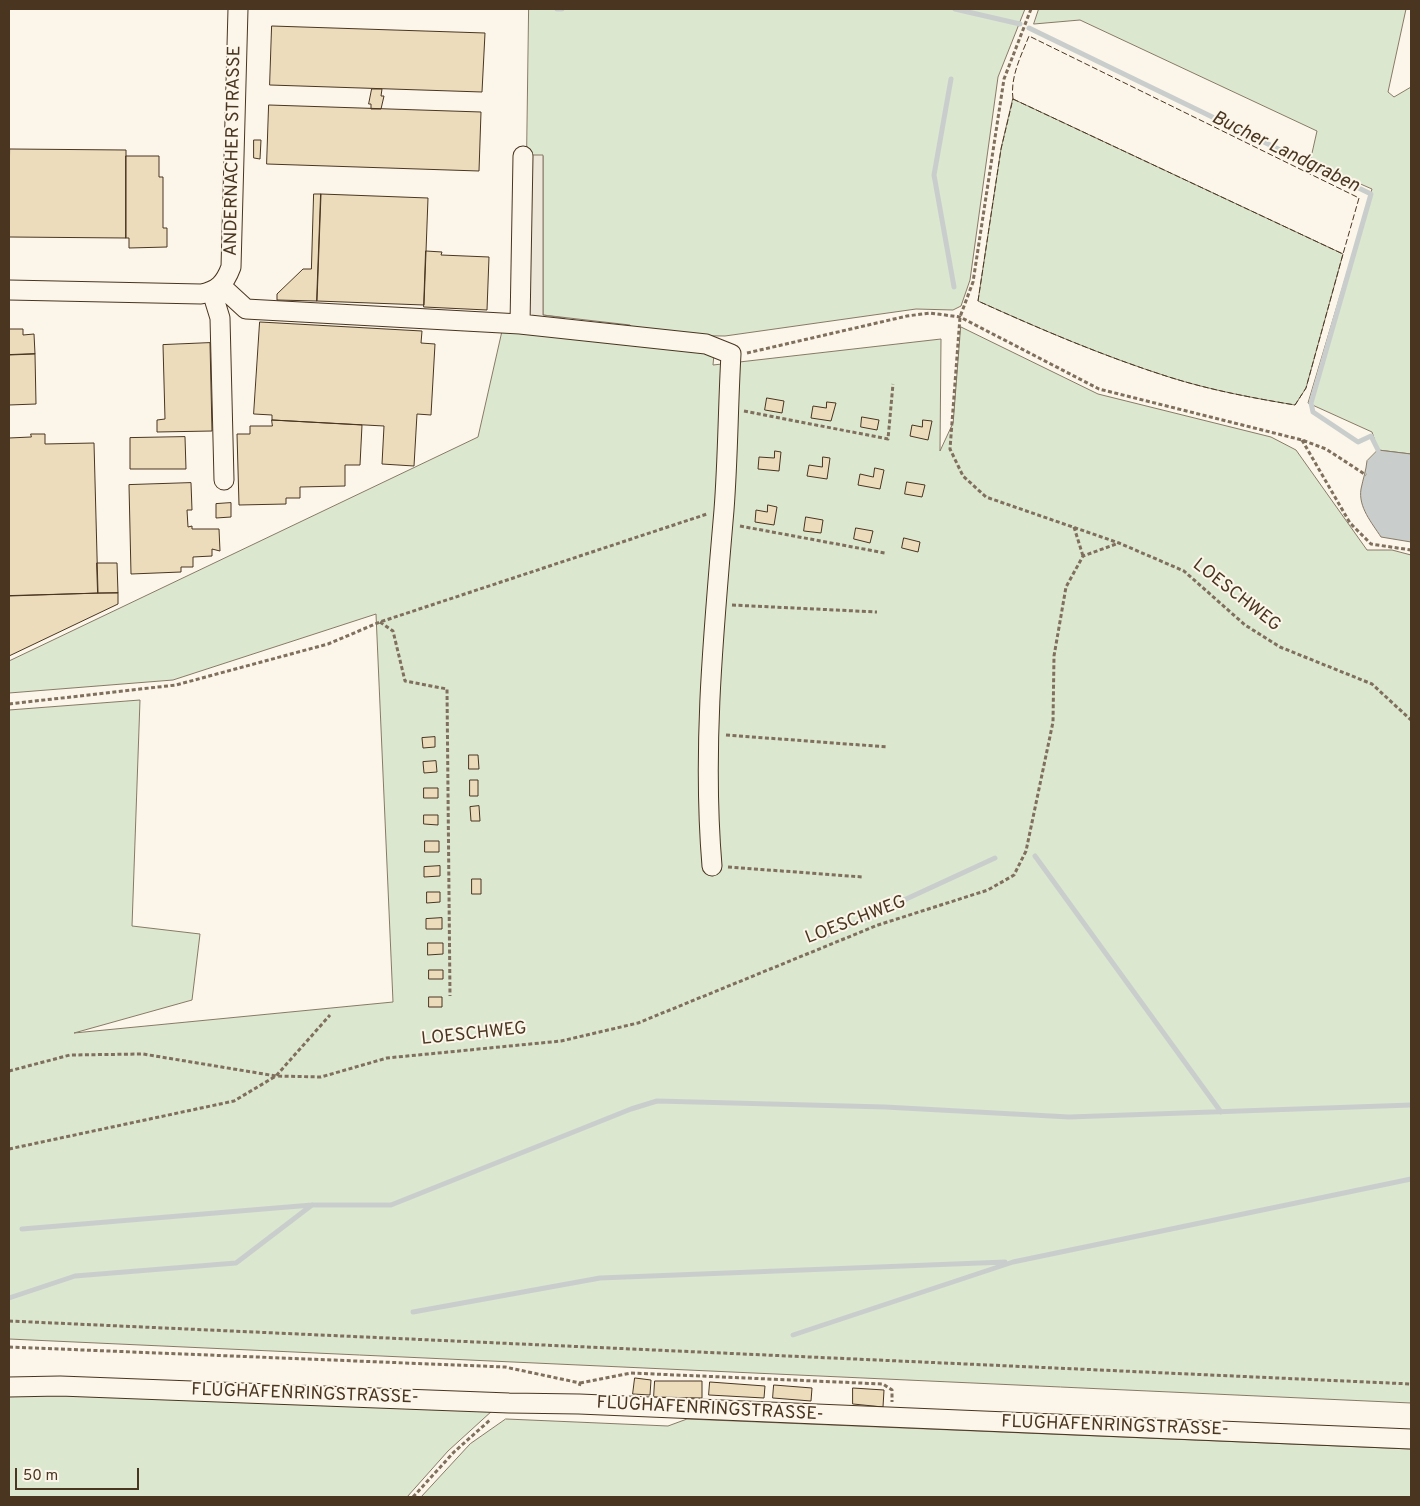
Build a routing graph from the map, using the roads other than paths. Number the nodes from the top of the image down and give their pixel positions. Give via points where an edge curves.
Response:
1 (238, 9) edge
2 (523, 156) dead end
3 (216, 289) junction
4 (9, 290) edge
5 (520, 324) junction
6 (224, 480) dead end
7 (712, 866) road end
8 (9, 1387) edge
9 (1411, 1439) edge

1 - 3 street, ANDERNACHER STRASSE via 231,267
2 - 5 street
3 - 4 street via 201,294
3 - 5 street via 246,309
3 - 6 street via 220,318
5 - 7 street via 706,344 731,354 708,734 708,823
8 - 9 street, FLUGHAFENRINGSTRASSE- via 60,1386 579,1404

